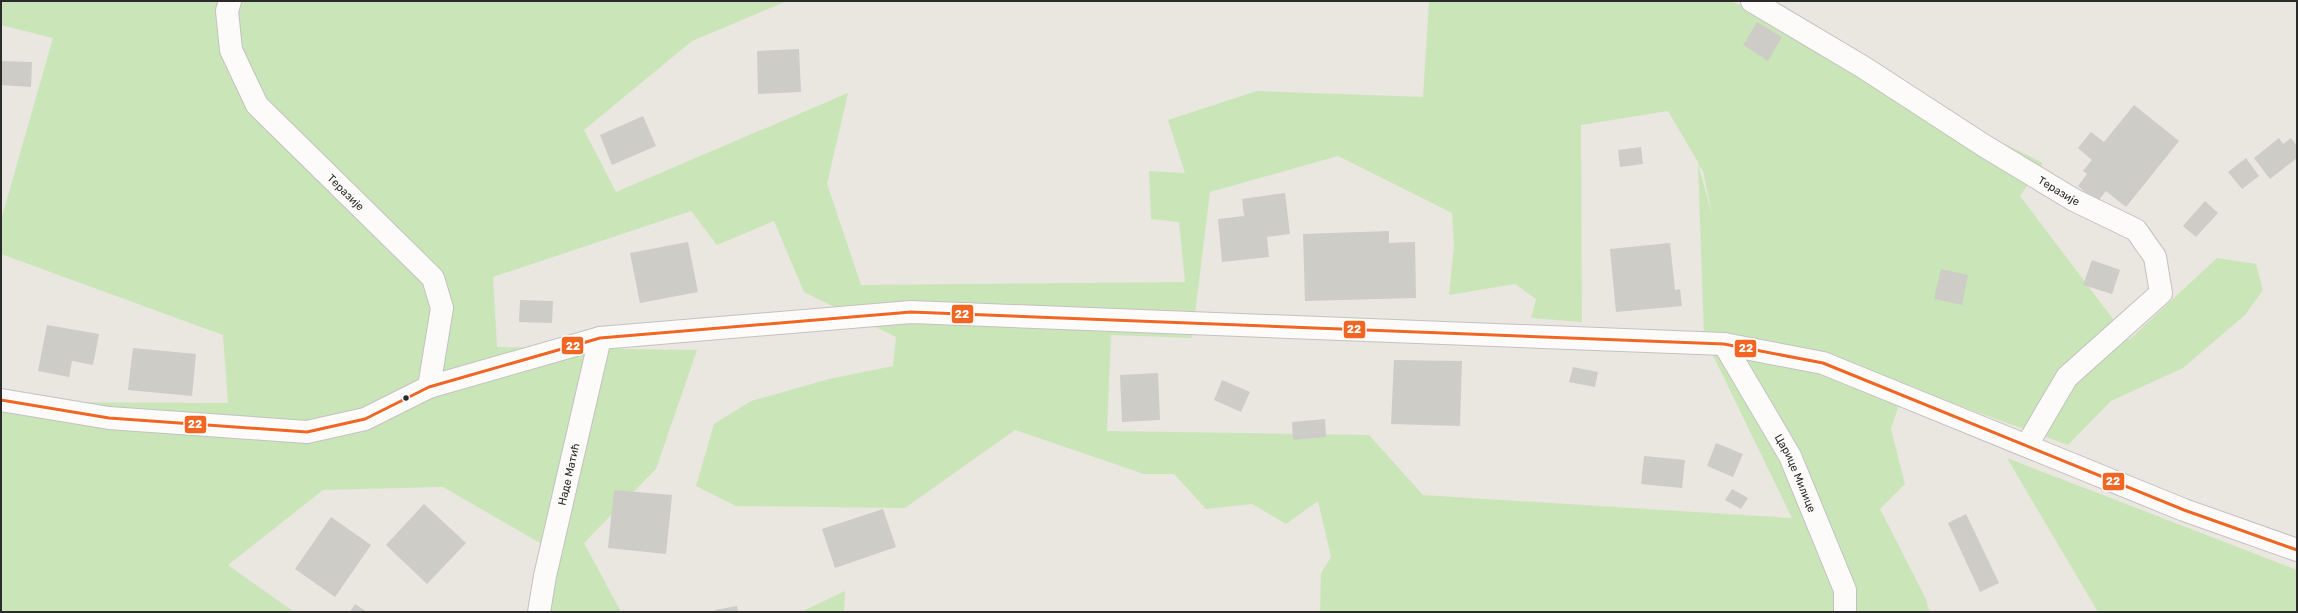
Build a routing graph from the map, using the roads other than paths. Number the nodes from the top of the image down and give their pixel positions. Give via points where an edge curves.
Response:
1 (230, 1) edge
2 (1752, 1) edge
3 (600, 338) junction
4 (1724, 344) junction
5 (429, 387) junction
6 (1, 400) edge
7 (2027, 445) junction
8 (2297, 550) edge
9 (539, 612) edge
10 (1845, 612) edge

1 - 5 street, Теразије via 227,11 231,50 257,105 433,278 442,308
2 - 7 street, Теразије via 1863,67 2074,200 2136,230 2155,257 2161,293 2067,377
3 - 4 street via 911,312
3 - 5 street
3 - 9 street, Наде Матић
4 - 7 street via 1823,363
4 - 10 street, Царице Милице via 1790,456 1845,590
5 - 6 street via 365,419 307,432 109,418
7 - 8 street via 2184,510

